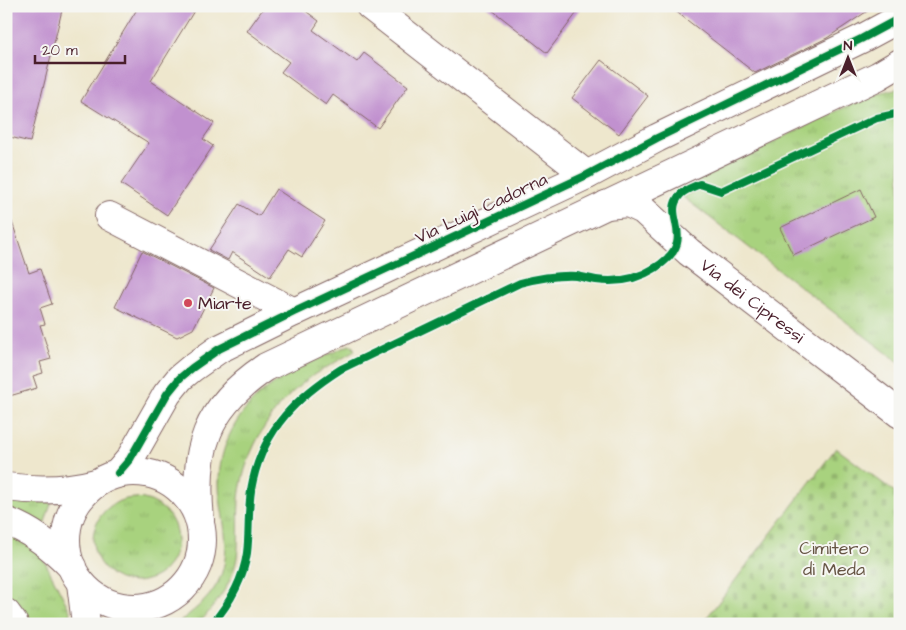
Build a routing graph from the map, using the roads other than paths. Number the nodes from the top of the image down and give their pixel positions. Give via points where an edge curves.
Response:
1 (370, 6) edge
2 (900, 18) edge
3 (900, 36) edge
4 (862, 39) junction
5 (892, 70) edge
6 (587, 175) junction
7 (602, 206) junction
8 (109, 216) dead end
9 (294, 312) junction
10 (900, 414) edge
11 (107, 478) junction
12 (6, 487) edge
13 (200, 520) junction
14 (6, 521) edge
15 (76, 575) junction
16 (172, 597) junction
17 (6, 613) edge
18 (14, 624) edge
19 (86, 624) edge
20 (149, 624) edge

1 - 6 street
2 - 4 street, Via Luigi Cadorna
3 - 4 street, Via Luigi Cadorna
4 - 6 street, Via Luigi Cadorna
5 - 7 street
6 - 9 street, Via Luigi Cadorna
7 - 10 street, Via dei Cipressi via 624,202 643,210 689,252
7 - 13 street via 283,358 247,380 219,409 204,442 198,471
8 - 9 street
9 - 11 street, Via Luigi Cadorna via 219,349 180,378 167,394 134,453
11 - 12 street via 79,488 42,490
11 - 13 street via 134,472 164,478 178,486
11 - 15 street via 78,502 71,513 67,551
13 - 16 street via 202,545 196,569
14 - 15 street via 44,541
15 - 16 street via 94,595 126,607 149,606
15 - 19 street
16 - 20 street
17 - 18 street

